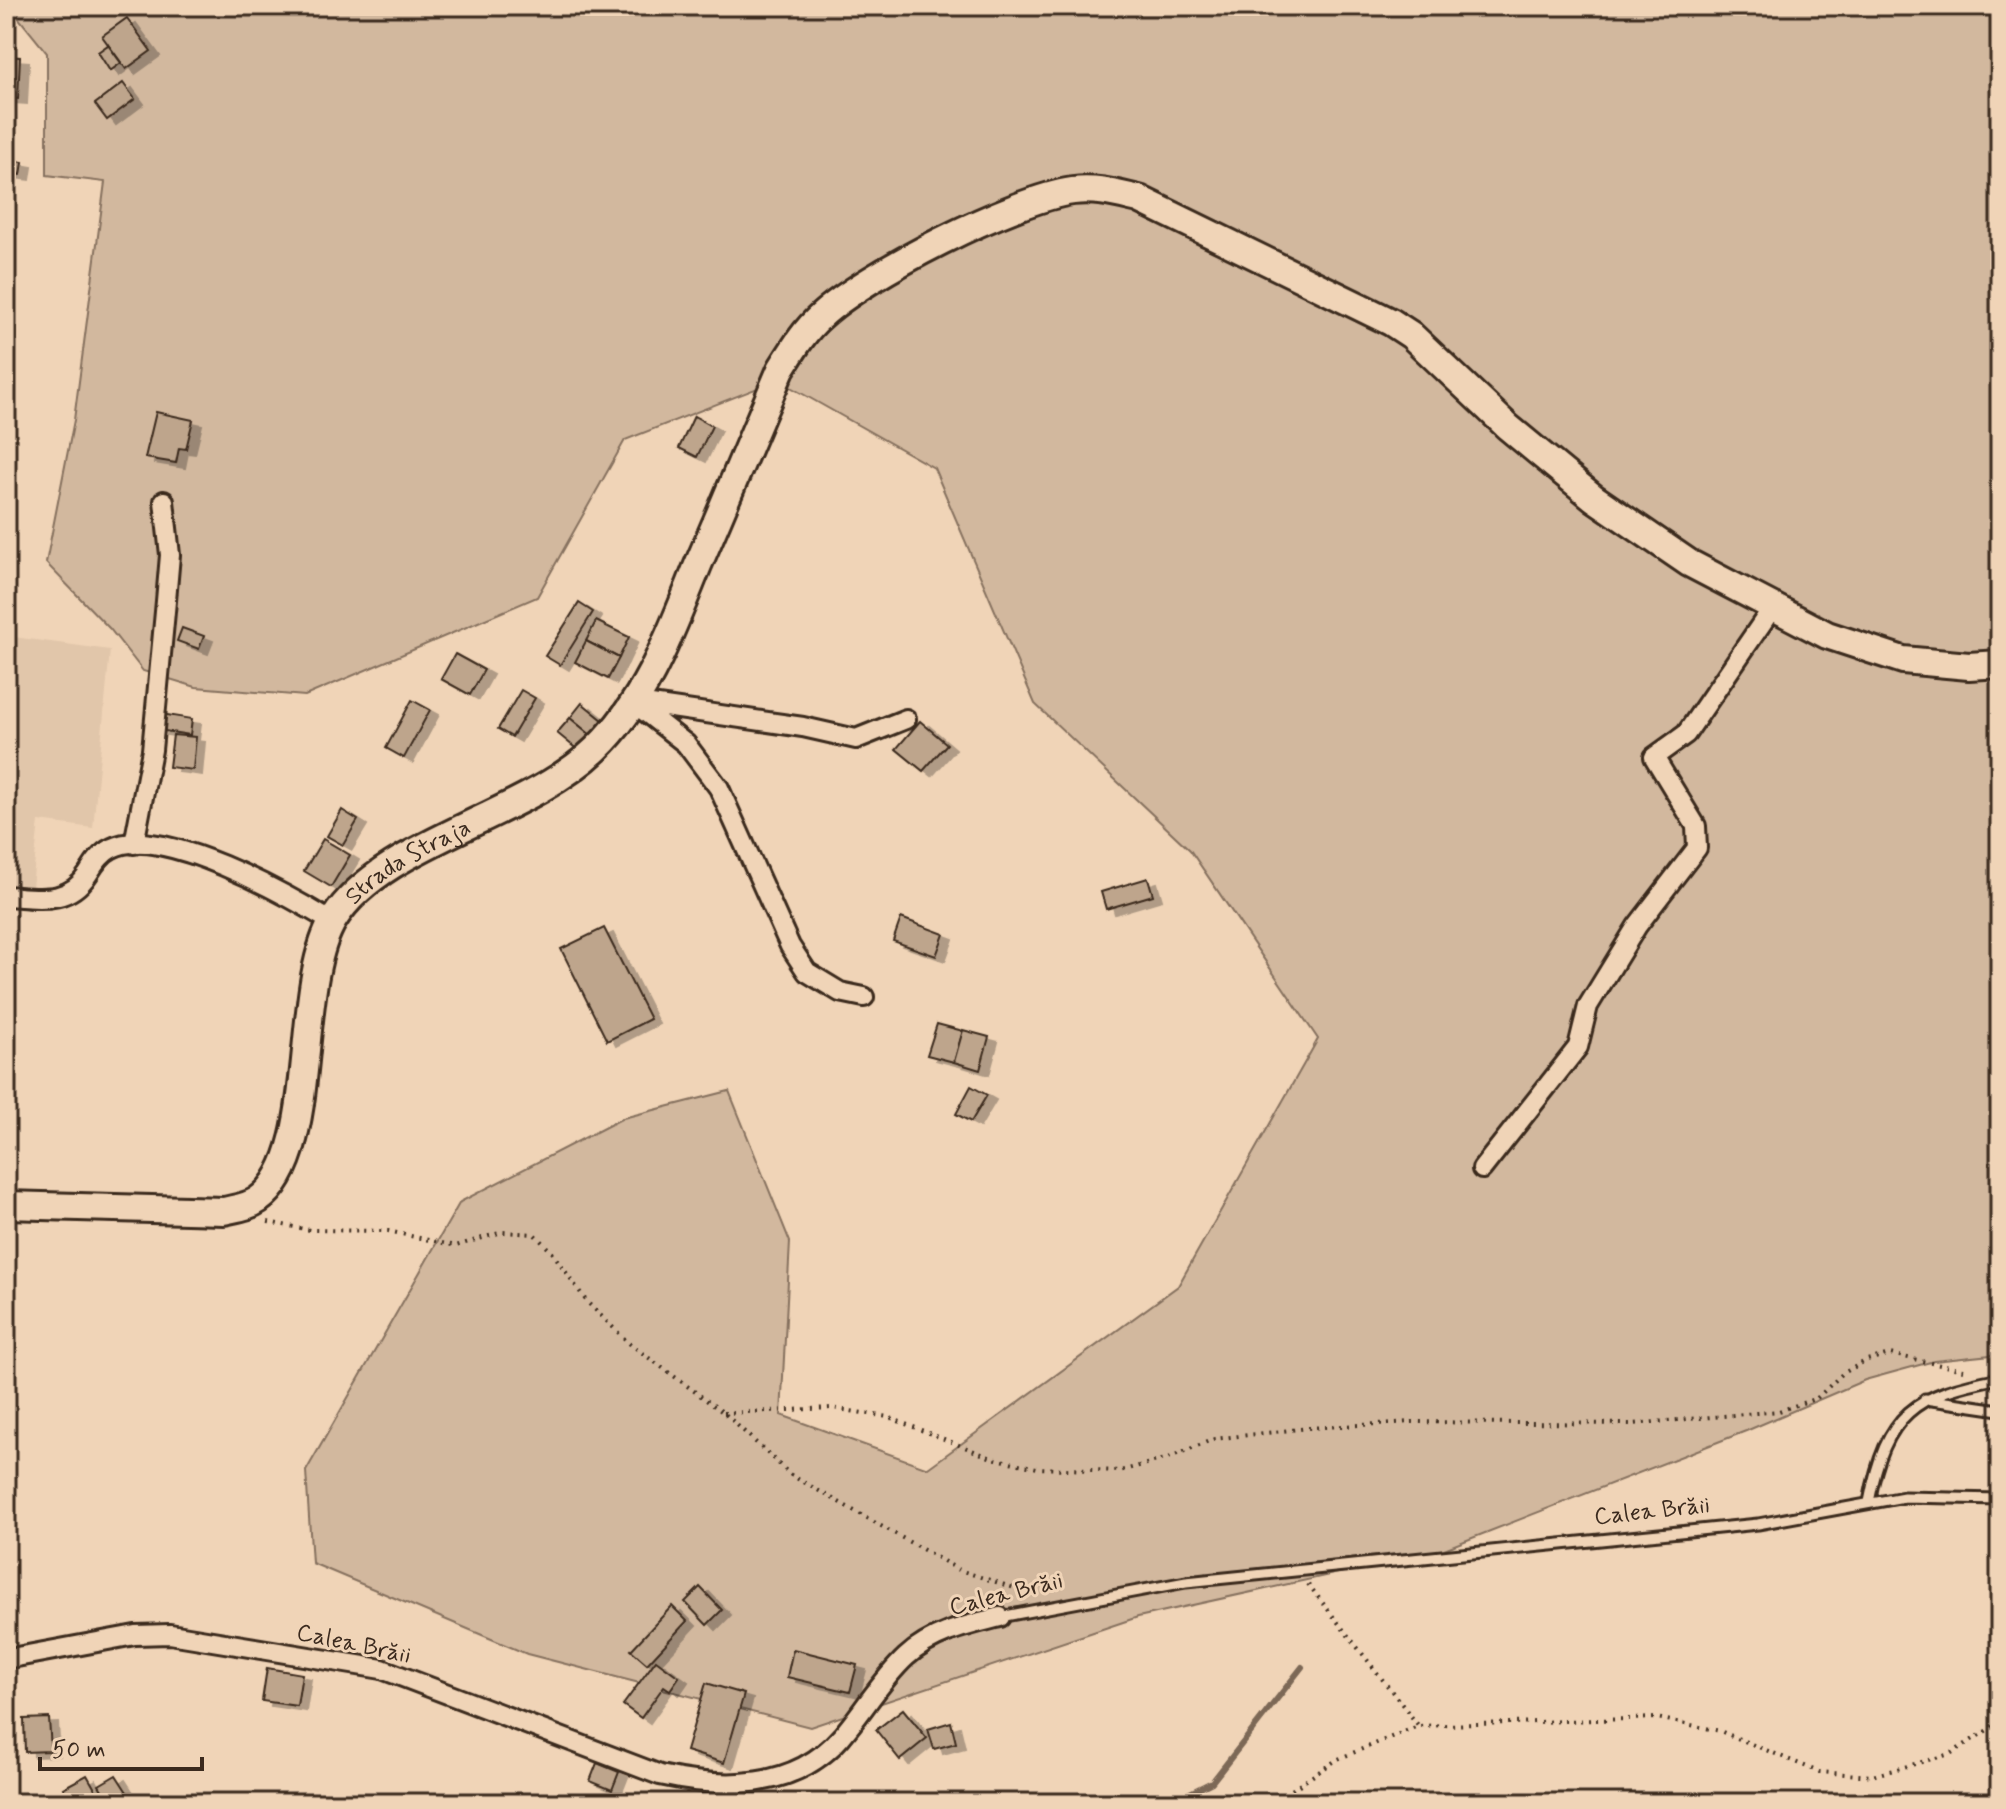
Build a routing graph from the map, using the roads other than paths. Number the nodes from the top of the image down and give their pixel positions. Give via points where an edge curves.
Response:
1 (164, 501) dead end
2 (1773, 607) junction
3 (2000, 664) edge
4 (634, 703) junction
5 (906, 719) dead end
6 (134, 844) junction
7 (6, 896) edge
8 (332, 922) junction
9 (864, 997) dead end
10 (1482, 1169) dead end
11 (6, 1205) edge
12 (2000, 1378) edge
13 (1925, 1399) junction
14 (2000, 1410) edge
15 (2000, 1499) edge
16 (1869, 1502) junction
17 (1000, 1617) joint
18 (6, 1659) edge

1 - 6 street via 170,555 166,601 152,750
2 - 3 main road, Strada Straja via 1827,635 1903,660
2 - 4 main road, Strada Straja via 1689,563 1594,498 1391,322 1127,196 1071,191 930,248 852,291 798,341
2 - 10 street via 1686,734 1654,757 1696,826 1697,848 1637,926 1588,1006 1578,1047
4 - 5 street via 856,739
4 - 8 main road, Strada Straja via 596,750 564,775 403,859 352,897
4 - 9 street via 686,744 719,788 790,946 807,972 840,992
6 - 7 street via 109,849 67,896
6 - 8 street via 235,869
8 - 11 main road, Strada Straja via 321,955 291,1150 271,1189 247,1206 171,1212
12 - 13 lane via 1948,1388
13 - 14 lane
13 - 16 lane via 1890,1434
15 - 16 lane, Calea Brăii via 1918,1496
16 - 17 lane, Calea Brăii via 1758,1524 1186,1582
17 - 18 street, Calea Brăii via 927,1642 894,1670 827,1750 779,1778 744,1785 700,1784 660,1775 382,1669 170,1634 124,1636

